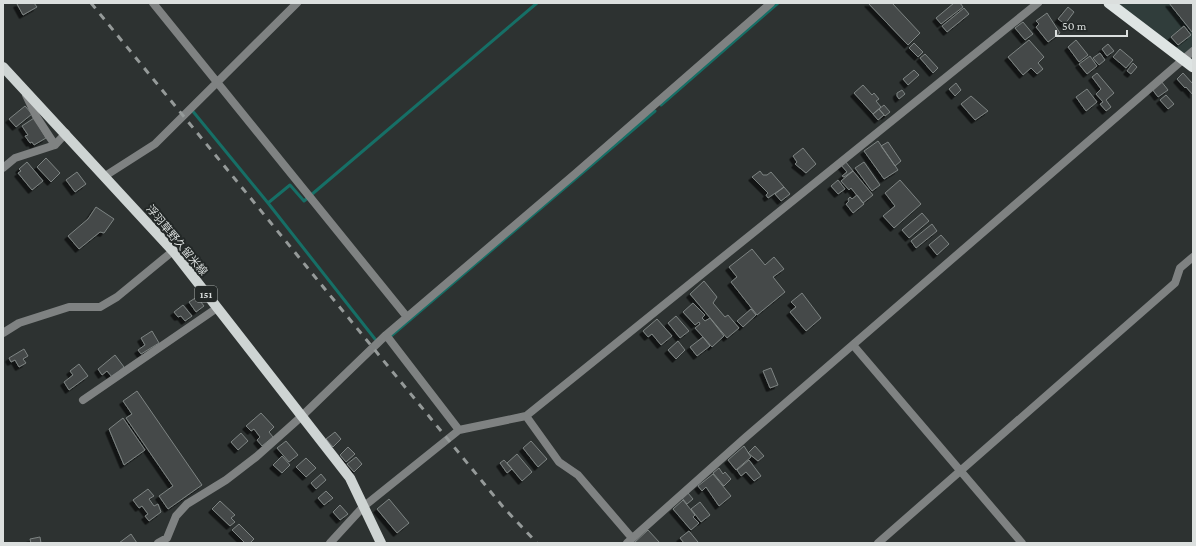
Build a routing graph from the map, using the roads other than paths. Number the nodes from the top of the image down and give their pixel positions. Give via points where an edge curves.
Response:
1 (153, 3) edge
2 (297, 3) edge
3 (771, 3) edge
4 (1038, 3) edge
5 (1109, 3) edge
6 (1193, 51) edge
7 (1183, 59) junction
8 (3, 67) edge
9 (1193, 67) edge
10 (217, 84) junction
11 (24, 89) junction
12 (66, 133) junction
13 (55, 145) junction
14 (3, 168) edge
15 (105, 176) junction
16 (173, 251) junction
17 (1193, 257) edge
18 (217, 308) junction
19 (407, 317) junction
20 (3, 333) edge
21 (386, 334) junction
22 (853, 345) junction
23 (83, 400) dead end
24 (302, 416) junction
25 (526, 416) junction
26 (459, 430) junction
27 (961, 471) junction
28 (363, 507) junction
29 (630, 541) edge
30 (158, 543) edge
31 (330, 543) edge
32 (381, 543) edge
33 (878, 543) edge
34 (1022, 543) edge

1 - 10 street
2 - 10 street
3 - 19 street
4 - 25 street
5 - 7 highway
6 - 7 street
7 - 9 highway
7 - 22 street
8 - 11 main road, 浮羽草野久留米線 / 151
10 - 15 street via 155,144
10 - 19 street
11 - 12 main road, 浮羽草野久留米線 / 151
11 - 13 street via 36,116
12 - 13 street
12 - 15 main road, 浮羽草野久留米線 / 151
13 - 14 street via 15,158
15 - 16 main road, 浮羽草野久留米線 / 151
16 - 18 main road, 浮羽草野久留米線 / 151
16 - 20 street via 117,297 100,307 69,307 19,323
17 - 27 street via 1180,268 1175,283
18 - 23 street
18 - 24 main road, 浮羽草野久留米線 / 151
19 - 21 street
21 - 24 street
21 - 26 street
22 - 27 street
22 - 29 street
24 - 28 main road, 浮羽草野久留米線 / 151 via 350,478
24 - 30 street via 226,480 187,504 176,516 167,538
25 - 26 street
25 - 29 street via 559,462 578,475
26 - 28 street
27 - 33 street
27 - 34 street
28 - 31 street
28 - 32 main road, 浮羽草野久留米線 / 151

